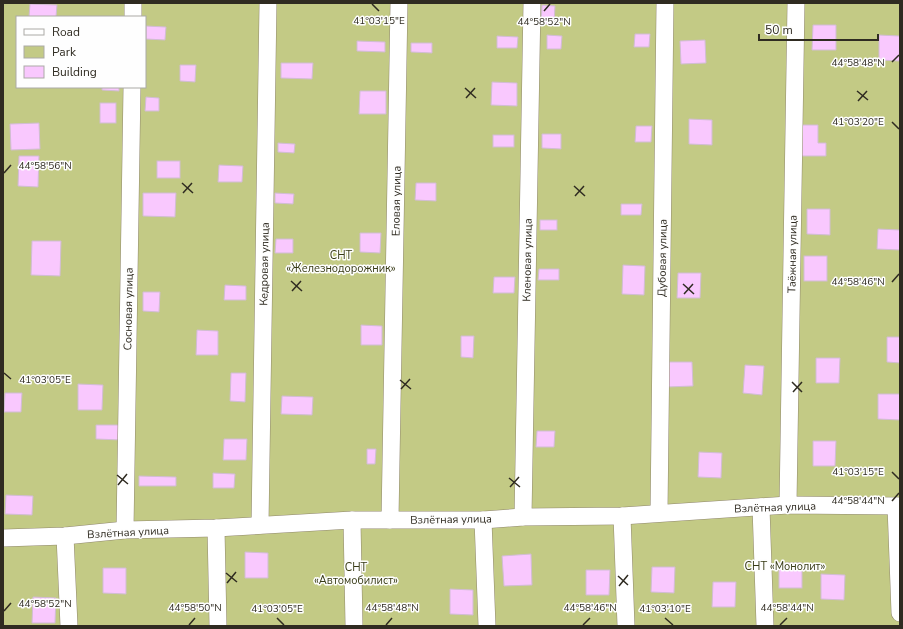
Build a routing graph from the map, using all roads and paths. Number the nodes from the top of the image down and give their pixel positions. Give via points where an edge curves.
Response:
1 (133, 3) edge
2 (268, 3) edge
3 (399, 3) edge
4 (532, 3) edge
5 (665, 3) edge
6 (796, 3) edge
7 (133, 16) edge
8 (132, 88) edge
9 (788, 505) junction
10 (898, 506) edge
11 (761, 507) junction
12 (659, 514) junction
13 (622, 516) junction
14 (523, 517) junction
15 (352, 520) junction
16 (390, 520) junction
17 (483, 520) junction
18 (260, 525) junction
19 (216, 528) junction
20 (125, 530) junction
21 (65, 536) junction
22 (3, 538) edge
23 (900, 613) edge
24 (69, 626) edge
25 (218, 626) edge
26 (354, 626) edge
27 (487, 626) edge
28 (626, 626) edge
29 (766, 626) edge

1 - 7 street
2 - 18 street, Кедровая улица
3 - 16 street, Еловая улица
4 - 14 street, Кленовая улица
5 - 12 street, Дубовая улица
6 - 9 street, Таёжная улица
8 - 20 street, Сосновая улица
9 - 10 street, Взлётная улица
9 - 11 street, Взлётная улица
10 - 23 street
11 - 12 street, Взлётная улица
11 - 29 street
12 - 13 street, Взлётная улица
13 - 14 street, Взлётная улица
13 - 28 street
14 - 17 street, Взлётная улица
15 - 16 street, Взлётная улица
15 - 18 street, Взлётная улица
15 - 26 street
16 - 17 street, Взлётная улица
17 - 27 street
18 - 19 street, Взлётная улица
19 - 20 street, Взлётная улица
19 - 25 street
20 - 21 street, Взлётная улица
21 - 22 street, Взлётная улица
21 - 24 street

